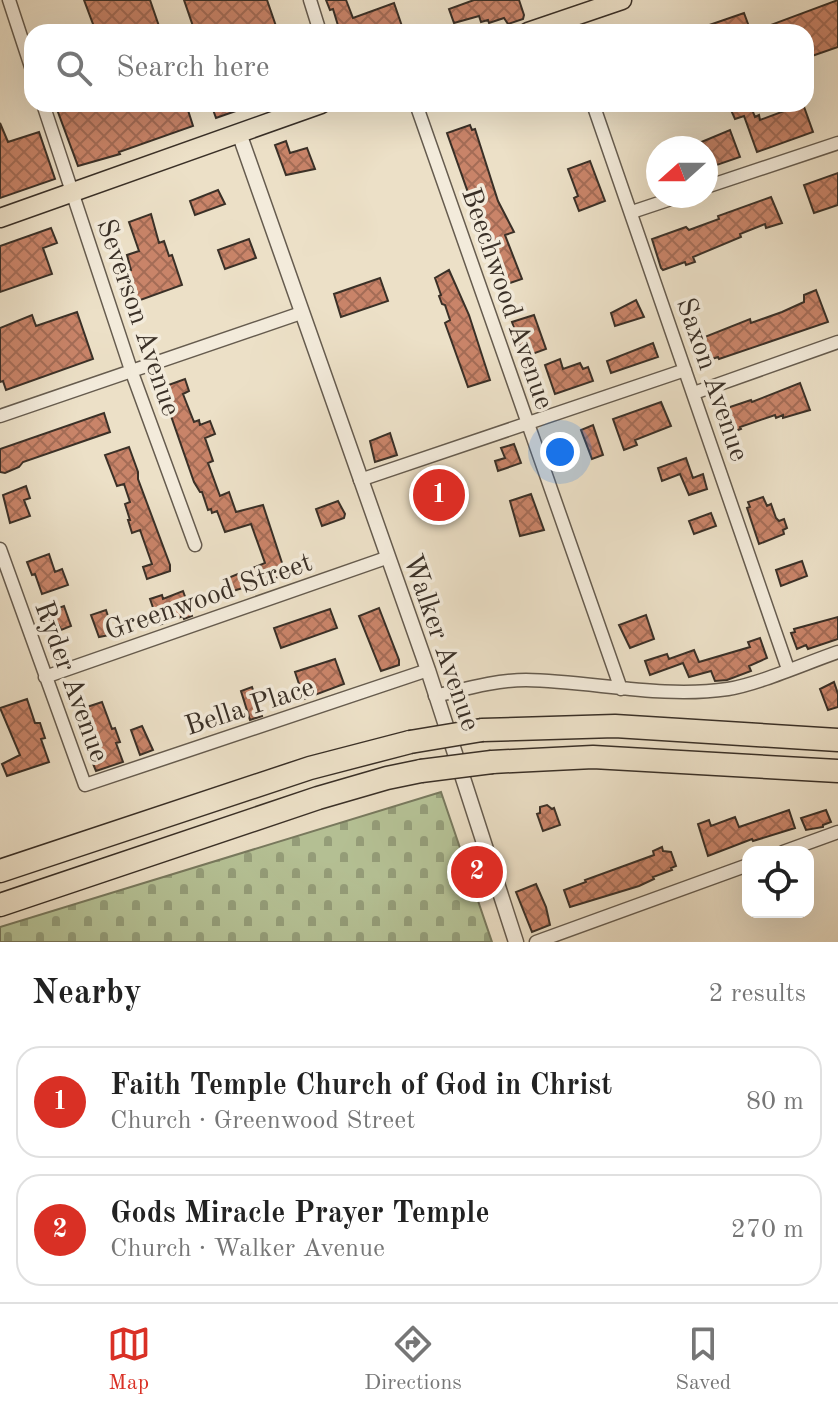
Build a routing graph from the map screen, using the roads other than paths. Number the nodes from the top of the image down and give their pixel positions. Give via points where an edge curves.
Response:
1 (9, 0) edge
2 (310, 0) edge
3 (622, 0) edge
4 (318, 24) edge
5 (570, 24) edge
6 (24, 46) edge
7 (46, 112) edge
8 (298, 112) edge
9 (419, 112) edge
10 (596, 112) edge
11 (239, 133) junction
12 (838, 143) edge
13 (718, 183) edge
14 (72, 193) junction
15 (646, 207) edge
16 (632, 212) junction
17 (0, 218) edge
18 (301, 313) junction
19 (838, 342) edge
20 (131, 370) junction
21 (685, 370) junction
22 (694, 393) junction
23 (0, 416) edge
24 (527, 423) junction
25 (360, 480) junction
26 (195, 545) dead end
27 (0, 549) edge
28 (386, 558) junction
29 (838, 652) edge
30 (788, 669) junction
31 (428, 670) junction
32 (45, 677) junction
33 (621, 689) junction
34 (435, 696) junction
35 (838, 740) edge
36 (838, 771) edge
37 (85, 785) joint
38 (838, 832) edge
39 (800, 846) edge
40 (742, 867) edge
41 (0, 871) edge
42 (0, 905) edge
43 (516, 942) edge
44 (536, 942) edge

1 - 6 street
2 - 4 street
3 - 5 main road
7 - 14 street, Severson Avenue
8 - 11 main road
9 - 24 street, Beechwood Avenue
10 - 16 street, Saxon Avenue
11 - 14 main road
11 - 18 street, Walker Avenue
12 - 13 street
14 - 17 main road
14 - 20 street, Severson Avenue
15 - 16 street
16 - 21 street, Saxon Avenue
18 - 20 street
18 - 25 street, Walker Avenue
19 - 22 street
20 - 23 street
20 - 26 street, Severson Avenue
21 - 22 street, Saxon Avenue
21 - 24 street
22 - 30 street, Saxon Avenue
24 - 25 street
24 - 33 street, Beechwood Avenue
25 - 28 street, Walker Avenue
27 - 32 street, Ryder Avenue
28 - 31 street, Walker Avenue
28 - 32 street, Greenwood Street
29 - 30 street
30 - 33 street via 731,689
31 - 34 street, Walker Avenue
31 - 37 street, Bella Place
32 - 37 street, Ryder Avenue
33 - 34 street via 525,680
34 - 43 street, Walker Avenue
35 - 41 highway, bridge via 615,726 482,730 410,742 280,777
36 - 42 highway, bridge via 593,757 421,771 318,798
38 - 39 street
40 - 44 street

